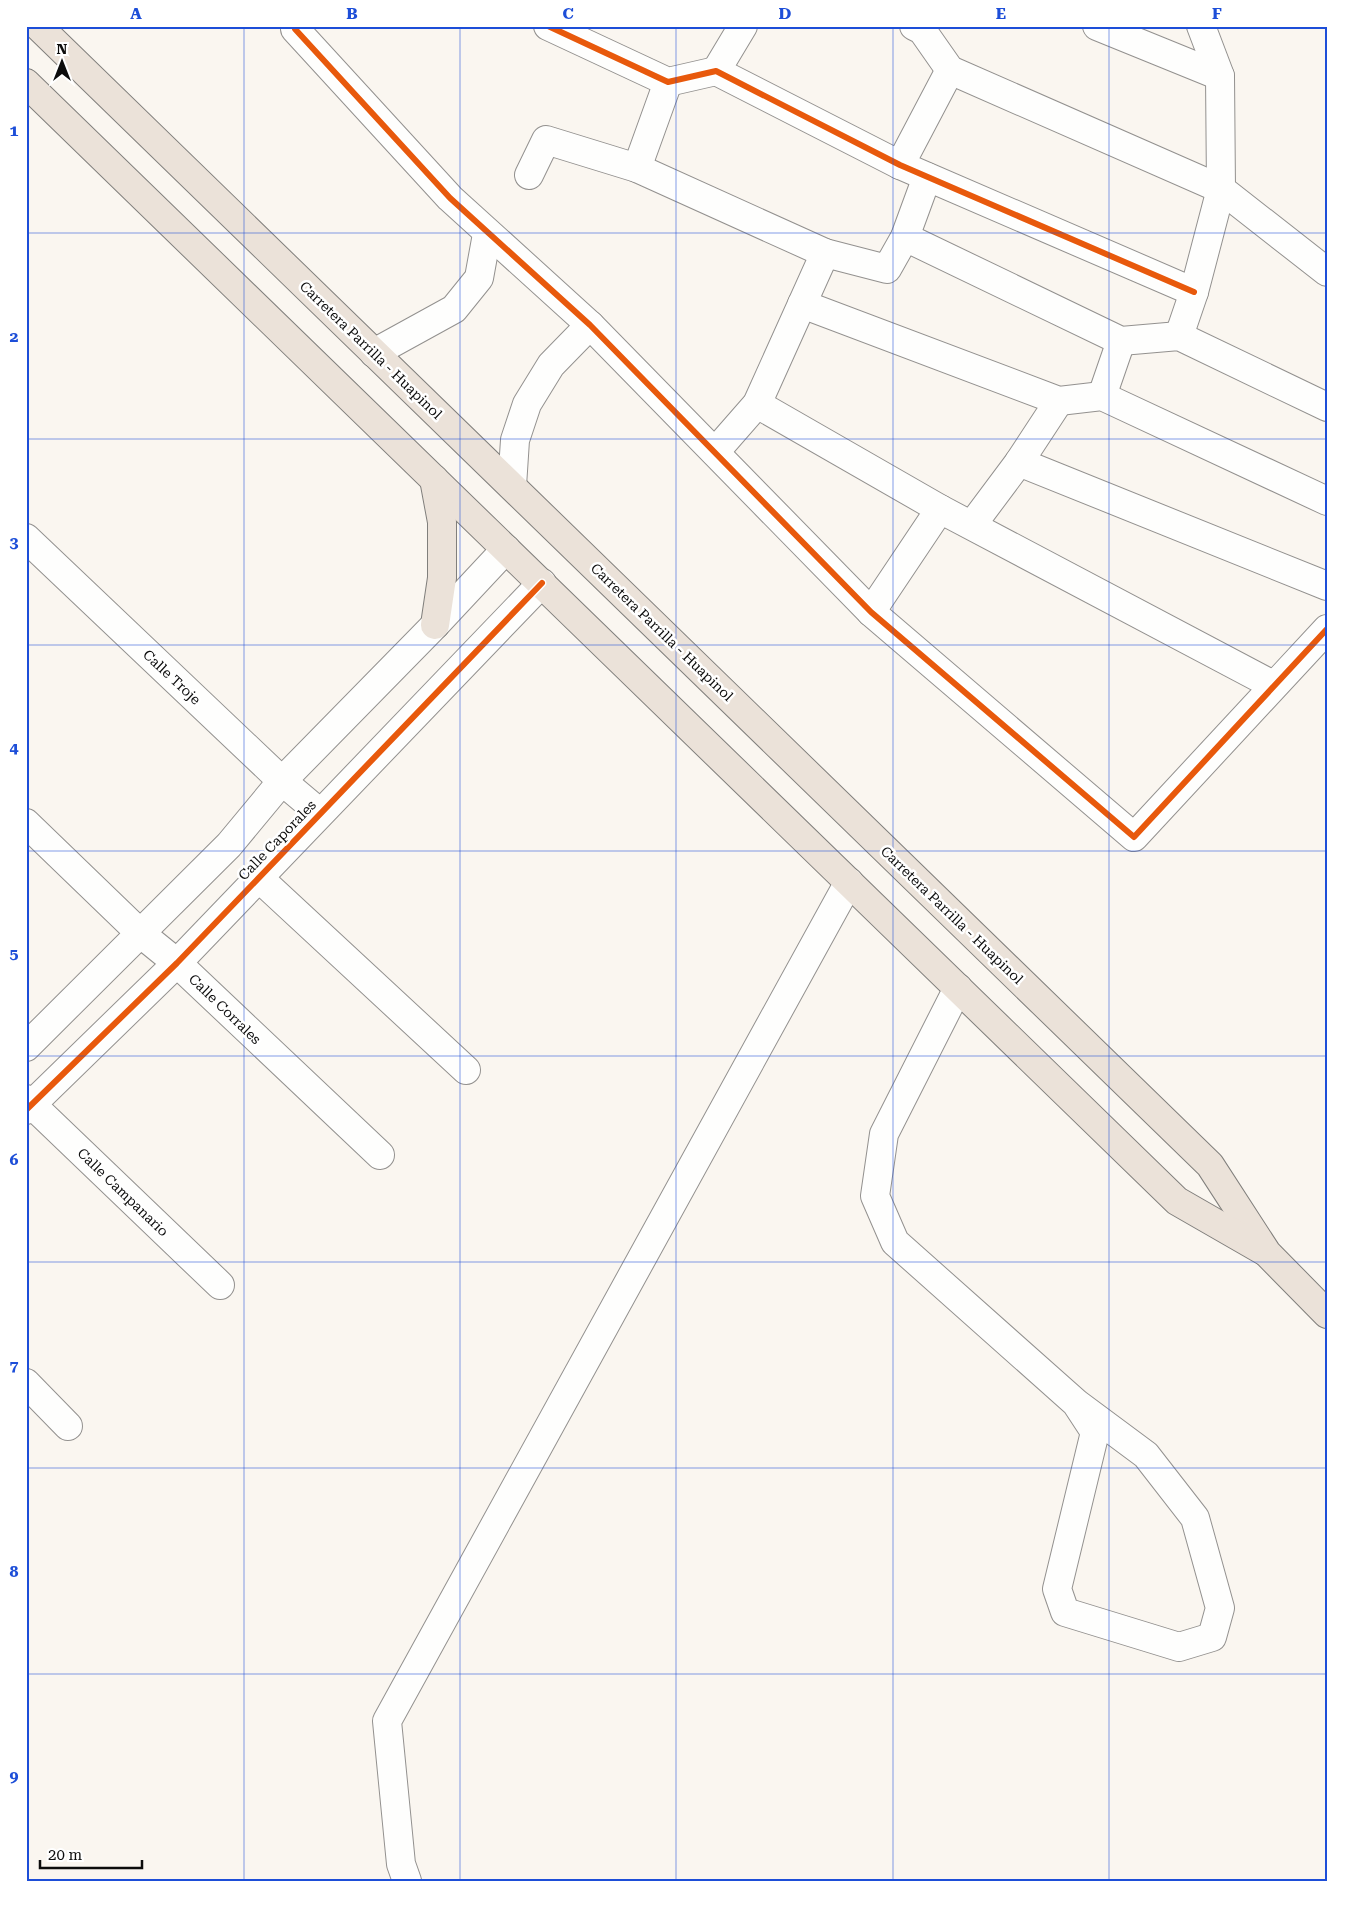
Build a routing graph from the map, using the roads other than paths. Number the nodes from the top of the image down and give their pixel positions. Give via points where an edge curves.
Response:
1 (38, 26) edge
2 (297, 26) edge
3 (548, 26) edge
4 (1097, 26) edge
5 (1201, 26) edge
6 (740, 27) edge
7 (920, 28) edge
8 (950, 70) junction
9 (716, 71) junction
10 (1220, 76) junction
11 (668, 82) junction
12 (26, 83) edge
13 (900, 165) junction
14 (637, 168) junction
15 (528, 175) dead end
16 (927, 177) junction
17 (1221, 189) junction
18 (487, 234) junction
19 (905, 236) junction
20 (825, 253) junction
21 (1327, 272) edge
22 (1194, 292) junction
23 (802, 304) junction
24 (590, 325) junction
25 (1179, 336) junction
26 (1121, 341) junction
27 (374, 353) junction
28 (1102, 396) junction
29 (1059, 401) junction
30 (757, 404) junction
31 (1327, 407) edge
32 (715, 452) junction
33 (1019, 462) junction
34 (434, 479) junction
35 (512, 486) junction
36 (1327, 501) edge
37 (940, 509) junction
38 (972, 525) junction
39 (26, 538) edge
40 (506, 549) junction
41 (542, 583) junction
42 (1327, 586) edge
43 (871, 612) junction
44 (434, 625) junction
45 (1327, 629) edge
46 (1273, 685) junction
47 (282, 781) junction
48 (320, 813) junction
49 (26, 823) edge
50 (258, 878) junction
51 (849, 882) junction
52 (140, 933) junction
53 (177, 963) junction
54 (958, 988) junction
55 (26, 1047) edge
56 (466, 1070) dead end
57 (28, 1105) edge
58 (380, 1155) dead end
59 (1267, 1254) junction
60 (220, 1285) dead end
61 (1327, 1314) edge
62 (26, 1383) edge
63 (1076, 1403) junction
64 (68, 1426) dead end
65 (407, 1881) edge

1 - 27 main road, Carretera Parrilla - Huapinol
2 - 18 street via 296,29 443,191
3 - 11 street
4 - 10 street
5 - 10 street
6 - 9 street
7 - 8 street
8 - 13 street
8 - 17 street
9 - 11 street
9 - 13 street
10 - 17 street
11 - 14 street
12 - 34 main road, Carretera Parrilla - Huapinol
13 - 16 street
14 - 15 street via 546,140
14 - 20 street
16 - 19 street
16 - 22 street
17 - 21 street
17 - 22 street
18 - 24 street
18 - 27 street via 478,278 454,309
19 - 20 street via 887,269
19 - 26 street
20 - 23 street
22 - 25 street
23 - 29 street
23 - 30 street
24 - 32 street
24 - 35 street via 551,365 527,404 515,440
25 - 26 street
25 - 31 street
26 - 28 street
27 - 35 main road, Carretera Parrilla - Huapinol
28 - 29 street
28 - 36 street
29 - 33 street
30 - 32 street
30 - 37 street
32 - 43 street
33 - 38 street
33 - 42 street
34 - 40 main road, Carretera Parrilla - Huapinol
34 - 44 main road via 442,522 442,578
35 - 59 main road, Carretera Parrilla - Huapinol via 1210,1165
37 - 38 street
37 - 43 street
38 - 46 street
39 - 47 street, Calle Troje
40 - 41 main road, Carretera Parrilla - Huapinol
40 - 44 street
41 - 48 street, Calle Caporales
41 - 51 main road, Carretera Parrilla - Huapinol
43 - 46 street via 1134,837
44 - 47 street
45 - 46 street
47 - 48 street, Calle Troje
47 - 52 street via 229,846
48 - 50 street, Calle Caporales
49 - 52 street, Calle Corrales
50 - 53 street, Calle Caporales
50 - 56 street
51 - 54 main road, Carretera Parrilla - Huapinol
51 - 65 street via 387,1720 401,1864
52 - 53 street, Calle Corrales
52 - 55 street
53 - 57 street, Calle Caporales
53 - 58 street, Calle Corrales
54 - 59 main road, Carretera Parrilla - Huapinol via 1177,1201
54 - 63 street via 884,1134 875,1196 895,1242
57 - 60 street, Calle Campanario
59 - 61 main road, Carretera Parrilla - Huapinol
62 - 64 street
63 - 63 street via 1095,1432 1057,1589 1065,1612 1179,1647 1212,1637 1220,1608 1195,1518 1146,1455

